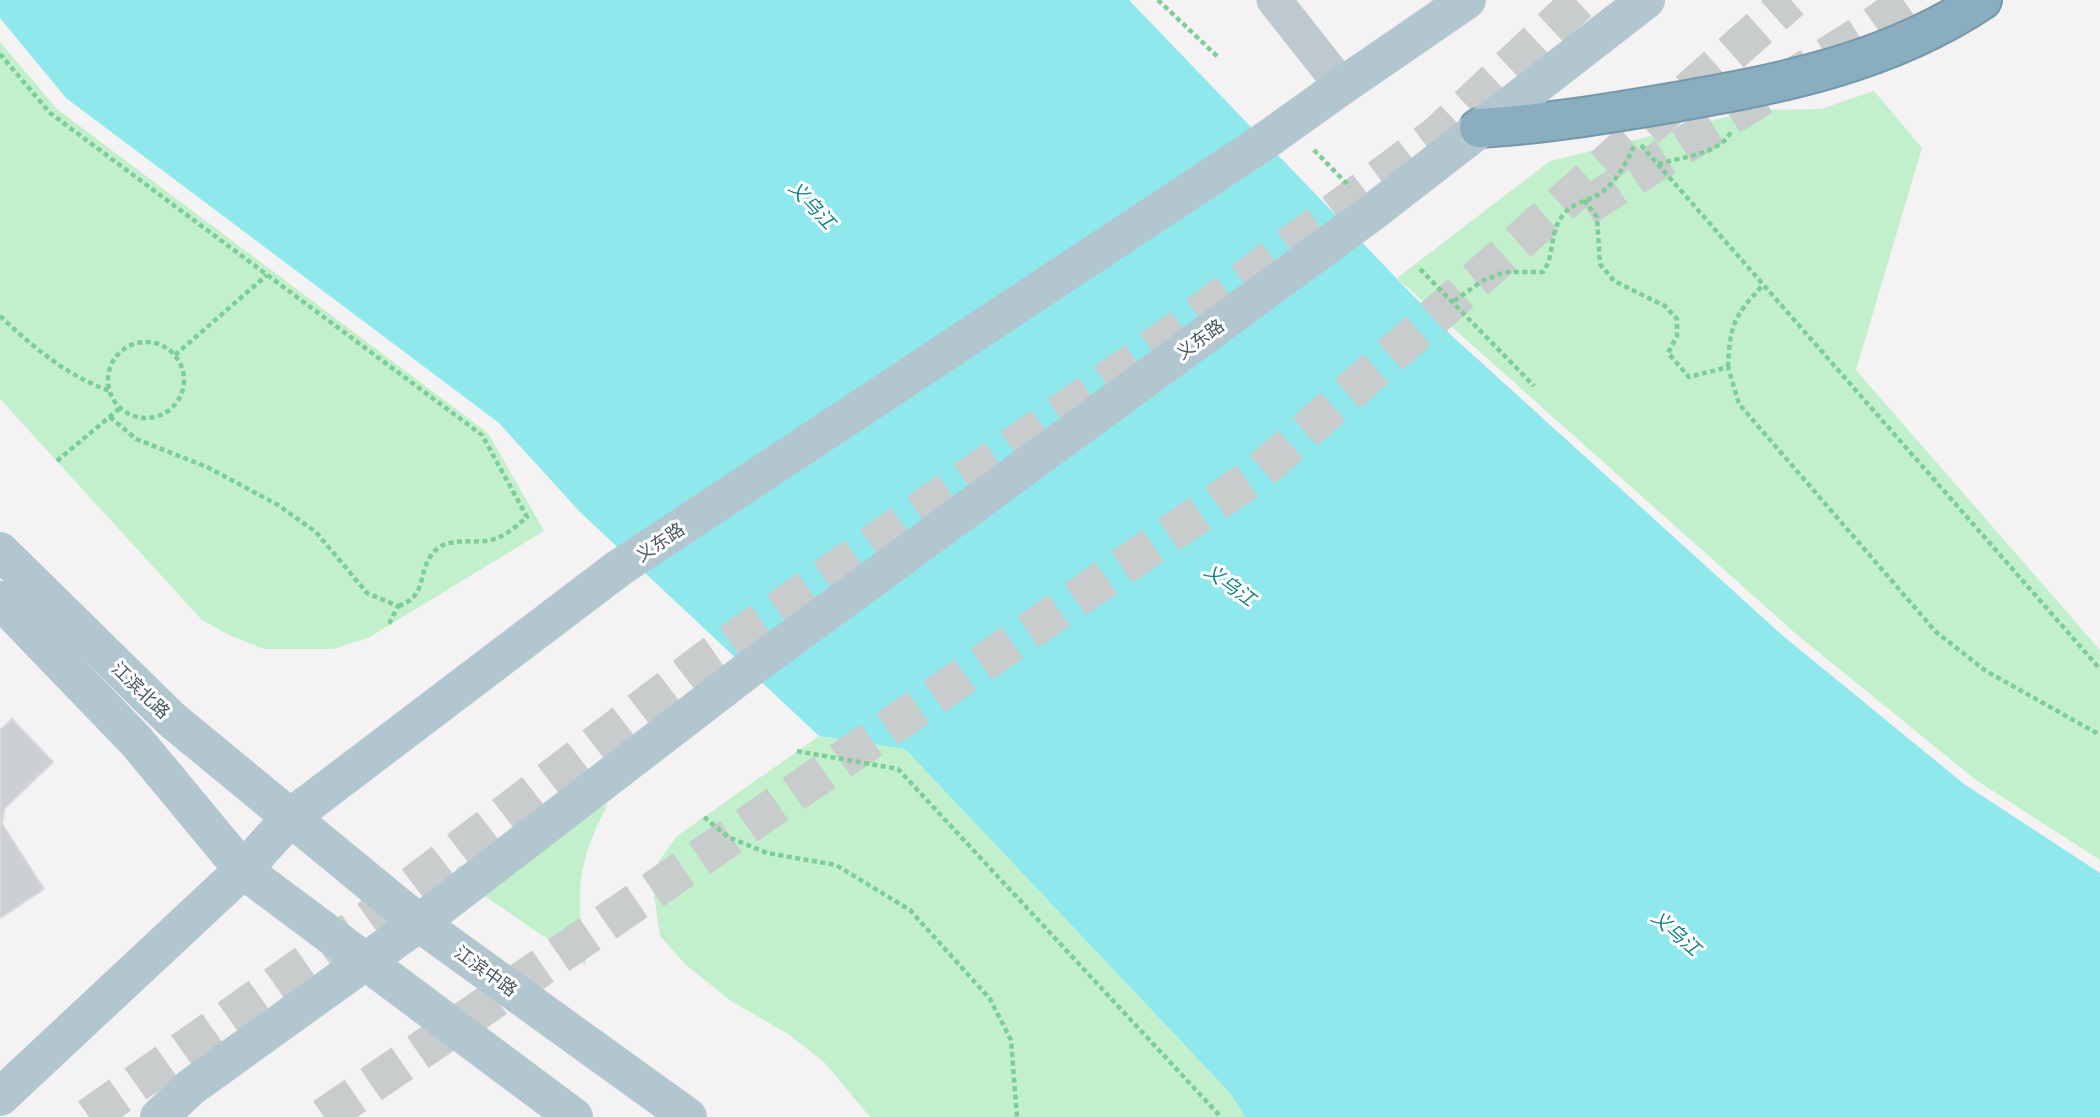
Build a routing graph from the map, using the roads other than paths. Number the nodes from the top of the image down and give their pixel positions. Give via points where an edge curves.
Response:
1 (1274, 0) edge
2 (1467, 0) edge
3 (1646, 0) edge
4 (1982, 0) edge
5 (1342, 86) junction
6 (1479, 128) junction
7 (0, 551) edge
8 (0, 600) edge
9 (292, 816) junction
10 (243, 870) junction
11 (419, 923) junction
12 (365, 963) junction
13 (0, 1097) edge
14 (159, 1117) edge
15 (574, 1117) edge
16 (688, 1117) edge

1 - 5 street
2 - 5 main road, 义东路
3 - 6 main road, 义东路
4 - 6 highway via 1950,22 1873,57 1768,86 1547,124
5 - 9 main road, 义东路, bridge via 620,568
6 - 11 main road, 义东路 via 1362,201
7 - 9 main road, 江滨北路 via 171,719
8 - 10 main road via 137,742
9 - 10 main road, 义东路
9 - 11 main road, 江滨中路
10 - 12 main road
10 - 13 main road, 义东路
11 - 12 main road, 义东路
11 - 16 main road, 江滨中路
12 - 14 main road, 义东路 via 191,1087
12 - 15 main road

